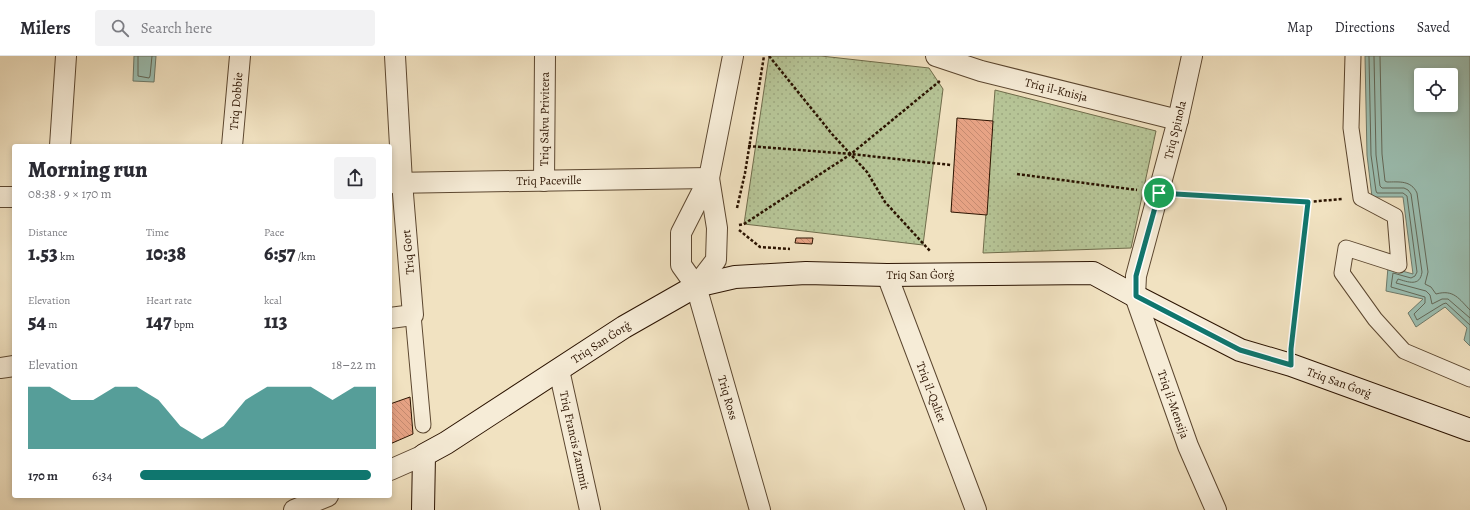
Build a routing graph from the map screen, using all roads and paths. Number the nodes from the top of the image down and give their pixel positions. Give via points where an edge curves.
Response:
1 (66, 56) edge
2 (240, 56) edge
3 (395, 56) edge
4 (545, 56) edge
5 (733, 56) edge
6 (764, 56) edge
7 (769, 56) edge
8 (936, 56) edge
9 (1192, 56) edge
10 (1353, 56) edge
11 (960, 64) junction
12 (1178, 120) junction
13 (60, 144) edge
14 (232, 144) edge
15 (748, 146) junction
16 (851, 154) junction
17 (951, 165) dead end
18 (1017, 174) dead end
19 (709, 178) junction
20 (544, 181) junction
21 (396, 183) edge
22 (1159, 193) junction
23 (0, 197) edge
24 (12, 197) edge
25 (1361, 198) junction
26 (1308, 202) junction
27 (725, 227) junction
28 (923, 244) dead end
29 (887, 275) junction
30 (696, 286) junction
31 (1136, 296) junction
32 (413, 315) junction
33 (392, 318) edge
34 (1291, 365) junction
35 (12, 366) edge
36 (0, 368) edge
37 (559, 370) junction
38 (1470, 379) edge
39 (423, 424) dead end
40 (1470, 430) edge
41 (424, 456) junction
42 (392, 469) edge
43 (323, 498) edge
44 (294, 510) edge
45 (423, 510) edge
46 (590, 510) edge
47 (760, 510) edge
48 (976, 510) edge
49 (1216, 510) edge

1 - 13 street
2 - 14 street, Triq Dobbie
3 - 21 street, Triq Gort
4 - 20 street, Triq Salvu Privitera
5 - 19 street, Triq Ross
6 - 15 path
7 - 16 path
8 - 11 street, Triq il-Knisja
9 - 12 street, Triq Spinola
10 - 25 street via 1351,128
11 - 12 street, Triq il-Knisja
11 - 16 path
12 - 22 street, Triq Spinola
15 - 16 path
15 - 27 path via 745,173
16 - 17 path
16 - 27 path via 744,224
16 - 28 path via 867,172 885,202
18 - 22 path
19 - 20 street, Triq Paceville
19 - 27 street, Triq Ross
19 - 30 street, Triq Ross via 681,233 681,265
20 - 21 street, Triq Paceville
21 - 32 street, Triq Gort
22 - 26 path
22 - 31 street, Triq Spinola via 1136,276
23 - 24 street
25 - 26 path
25 - 38 street via 1395,216 1400,265 1346,248 1342,273 1375,319 1404,351
26 - 34 path
27 - 30 street, Triq Ross via 716,260
29 - 30 main road, Triq San Ġorġ via 806,274 735,277
29 - 31 main road, Triq San Ġorġ via 1093,273
29 - 48 street, Triq il-Qaliet
30 - 37 main road, Triq San Ġorġ via 624,327
30 - 47 street, Triq Ross
31 - 34 main road, Triq San Ġorġ via 1240,350
31 - 49 street, Triq il-Mensija via 1188,446
32 - 33 street
32 - 39 street, Triq Gort
34 - 40 main road, Triq San Ġorġ
35 - 36 street
37 - 41 main road, Triq San Ġorġ
37 - 46 street, Triq Francis Zammit
41 - 42 street, Triq San Ġorġ
41 - 45 main road
43 - 44 street

